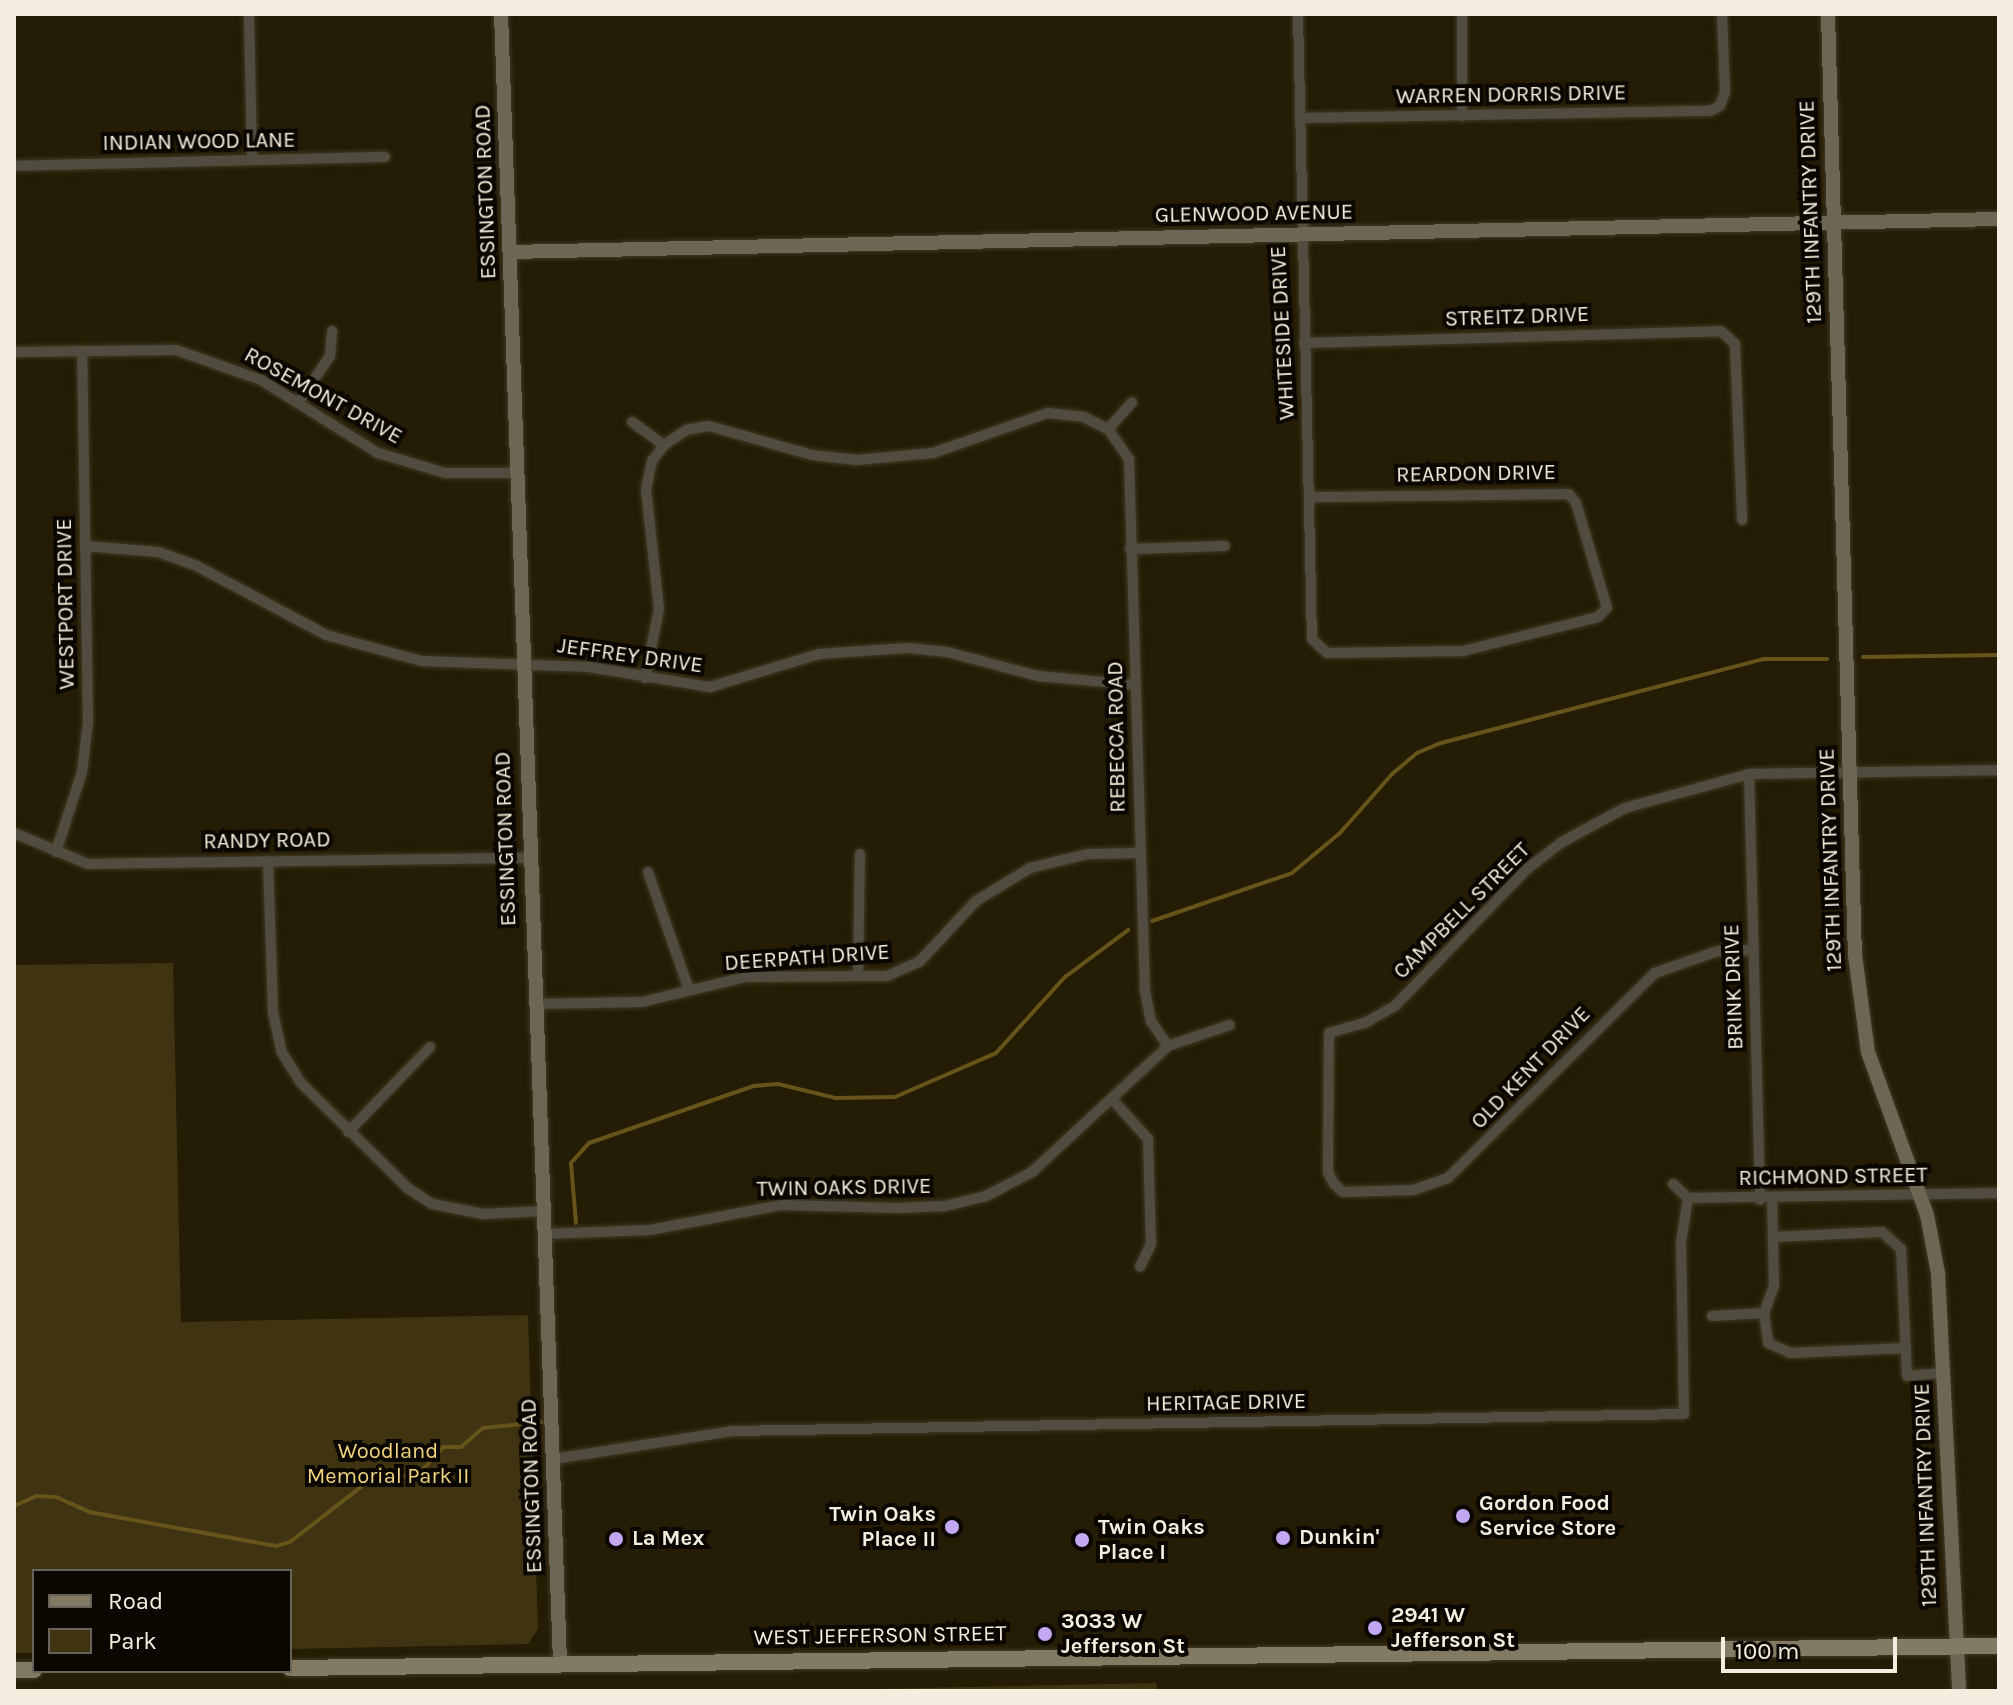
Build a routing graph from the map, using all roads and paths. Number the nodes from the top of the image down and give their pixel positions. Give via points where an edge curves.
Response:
1 (249, 14) edge
2 (501, 14) edge
3 (1298, 14) edge
4 (1462, 14) edge
5 (1722, 14) edge
6 (1828, 14) edge
7 (1462, 116) junction
8 (1301, 118) junction
9 (385, 157) dead end
10 (252, 160) junction
11 (14, 166) edge
12 (1999, 219) edge
13 (1833, 225) junction
14 (1299, 235) junction
15 (510, 252) junction
16 (332, 331) dead end
17 (1304, 343) junction
18 (82, 351) junction
19 (14, 352) edge
20 (1132, 402) dead end
21 (298, 403) junction
22 (632, 422) dead end
23 (1108, 429) junction
24 (664, 445) junction
25 (518, 473) junction
26 (1310, 497) junction
27 (1742, 520) dead end
28 (85, 546) junction
29 (1225, 546) dead end
30 (1130, 549) junction
31 (1318, 650) joint
32 (521, 665) junction
33 (645, 678) junction
34 (1136, 685) junction
35 (1999, 770) edge
36 (1850, 772) junction
37 (1749, 774) junction
38 (14, 833) edge
39 (56, 852) junction
40 (1139, 853) junction
41 (860, 854) dead end
42 (528, 858) junction
43 (268, 861) junction
44 (648, 872) dead end
45 (1753, 950) junction
46 (858, 976) junction
47 (689, 990) junction
48 (535, 1004) junction
49 (1230, 1025) dead end
50 (1168, 1046) junction
51 (430, 1047) dead end
52 (1112, 1099) junction
53 (348, 1132) junction
54 (1334, 1184) joint
55 (1673, 1184) dead end
56 (1999, 1193) edge
57 (1920, 1196) junction
58 (1688, 1198) junction
59 (1766, 1200) junction
60 (544, 1211) junction
61 (545, 1234) junction
62 (1773, 1237) junction
63 (1140, 1267) dead end
64 (1764, 1313) junction
65 (1712, 1316) dead end
66 (1906, 1348) junction
67 (1943, 1373) junction
68 (554, 1459) junction
69 (1999, 1646) edge
70 (1955, 1647) junction
71 (560, 1663) junction
72 (292, 1668) edge
73 (1959, 1691) edge

1 - 10 street
2 - 15 street, ESSINGTON ROAD
3 - 8 street, WHITESIDE DRIVE
4 - 7 street
5 - 7 street, WARREN DORRIS DRIVE via 1725,92 1720,106 1710,111
6 - 13 street, 129TH INFANTRY DRIVE
7 - 8 street, WARREN DORRIS DRIVE
8 - 14 street, WHITESIDE DRIVE
9 - 10 street, INDIAN WOOD LANE
10 - 11 street, INDIAN WOOD LANE
12 - 13 street, GLENWOOD AVENUE
13 - 14 street, GLENWOOD AVENUE
13 - 36 street, 129TH INFANTRY DRIVE
14 - 15 street, GLENWOOD AVENUE
14 - 17 street, WHITESIDE DRIVE
15 - 25 street, ESSINGTON ROAD
16 - 21 street via 330,356
17 - 26 street, WHITESIDE DRIVE
17 - 27 street, STREITZ DRIVE via 1730,334 1735,344
18 - 19 street, ROSEMONT DRIVE
18 - 21 street, ROSEMONT DRIVE via 176,350 247,374
18 - 28 street, WESTPORT DRIVE
20 - 23 street
21 - 25 street, ROSEMONT DRIVE via 367,447 413,465 445,473
22 - 24 street
23 - 24 street via 1084,417 1048,413 933,453 857,460 812,455 709,426 686,430
23 - 30 street, REBECCA ROAD via 1129,459
24 - 33 street via 652,461 646,489 659,609
25 - 32 street, ESSINGTON ROAD
26 - 31 street, WHITESIDE DRIVE via 1312,639
26 - 31 street, REARDON DRIVE via 1569,494 1607,608 1598,617 1493,647
28 - 32 street, JEFFREY DRIVE via 158,552 197,566 283,616 373,650 422,661
28 - 39 street, WESTPORT DRIVE via 88,722 82,772
29 - 30 street
30 - 34 street, REBECCA ROAD
32 - 33 street, JEFFREY DRIVE via 589,667
32 - 42 street, ESSINGTON ROAD
33 - 34 street, JEFFREY DRIVE via 710,687 819,654 908,648 947,652 1038,676
34 - 40 street, REBECCA ROAD
35 - 36 street, CAMPBELL STREET
36 - 37 street, CAMPBELL STREET
36 - 57 street, 129TH INFANTRY DRIVE via 1855,955 1866,1040
37 - 45 street, BRINK DRIVE
37 - 54 street, CAMPBELL STREET via 1625,808 1562,842 1527,869 1395,1006 1365,1023 1329,1033 1328,1172
38 - 39 street, RANDY ROAD
39 - 43 street, RANDY ROAD via 88,864
40 - 46 street, DEERPATH DRIVE via 1088,854 1030,868 976,901 904,971
40 - 50 street, REBECCA ROAD via 1145,991 1151,1021
41 - 46 street
42 - 43 street, RANDY ROAD
42 - 48 street, ESSINGTON ROAD
43 - 53 street via 273,1012 281,1051 315,1101
44 - 47 street
45 - 54 street, OLD KENT DRIVE via 1718,951 1655,973 1448,1178 1413,1190 1343,1192
45 - 59 street, BRINK DRIVE
46 - 47 street, DEERPATH DRIVE via 745,977
47 - 48 street, DEERPATH DRIVE via 642,1002
48 - 60 street, ESSINGTON ROAD
49 - 50 street, TWIN OAKS DRIVE
50 - 52 street, TWIN OAKS DRIVE
51 - 53 street
52 - 61 street, TWIN OAKS DRIVE via 1032,1172 986,1196 945,1206 781,1205 650,1230
52 - 63 street via 1148,1139 1151,1244
53 - 60 street via 432,1204 484,1214
55 - 58 street
56 - 57 street, RICHMOND STREET
57 - 59 street, RICHMOND STREET
57 - 67 street, 129TH INFANTRY DRIVE via 1938,1273
58 - 59 street, RICHMOND STREET
58 - 68 street, HERITAGE DRIVE via 1681,1243 1684,1414 732,1431
59 - 62 street, BRINK DRIVE
60 - 61 street, ESSINGTON ROAD
61 - 68 street, ESSINGTON ROAD
62 - 64 street, BRINK DRIVE via 1774,1286
62 - 66 street via 1882,1232 1901,1249
64 - 65 street
64 - 66 street via 1768,1343 1790,1353
66 - 67 street via 1907,1376
67 - 70 street, 129TH INFANTRY DRIVE
68 - 71 street, ESSINGTON ROAD
69 - 70 main road, WEST JEFFERSON STREET
70 - 71 main road, WEST JEFFERSON STREET
70 - 73 street, 129TH INFANTRY DRIVE
71 - 72 main road, WEST JEFFERSON STREET

